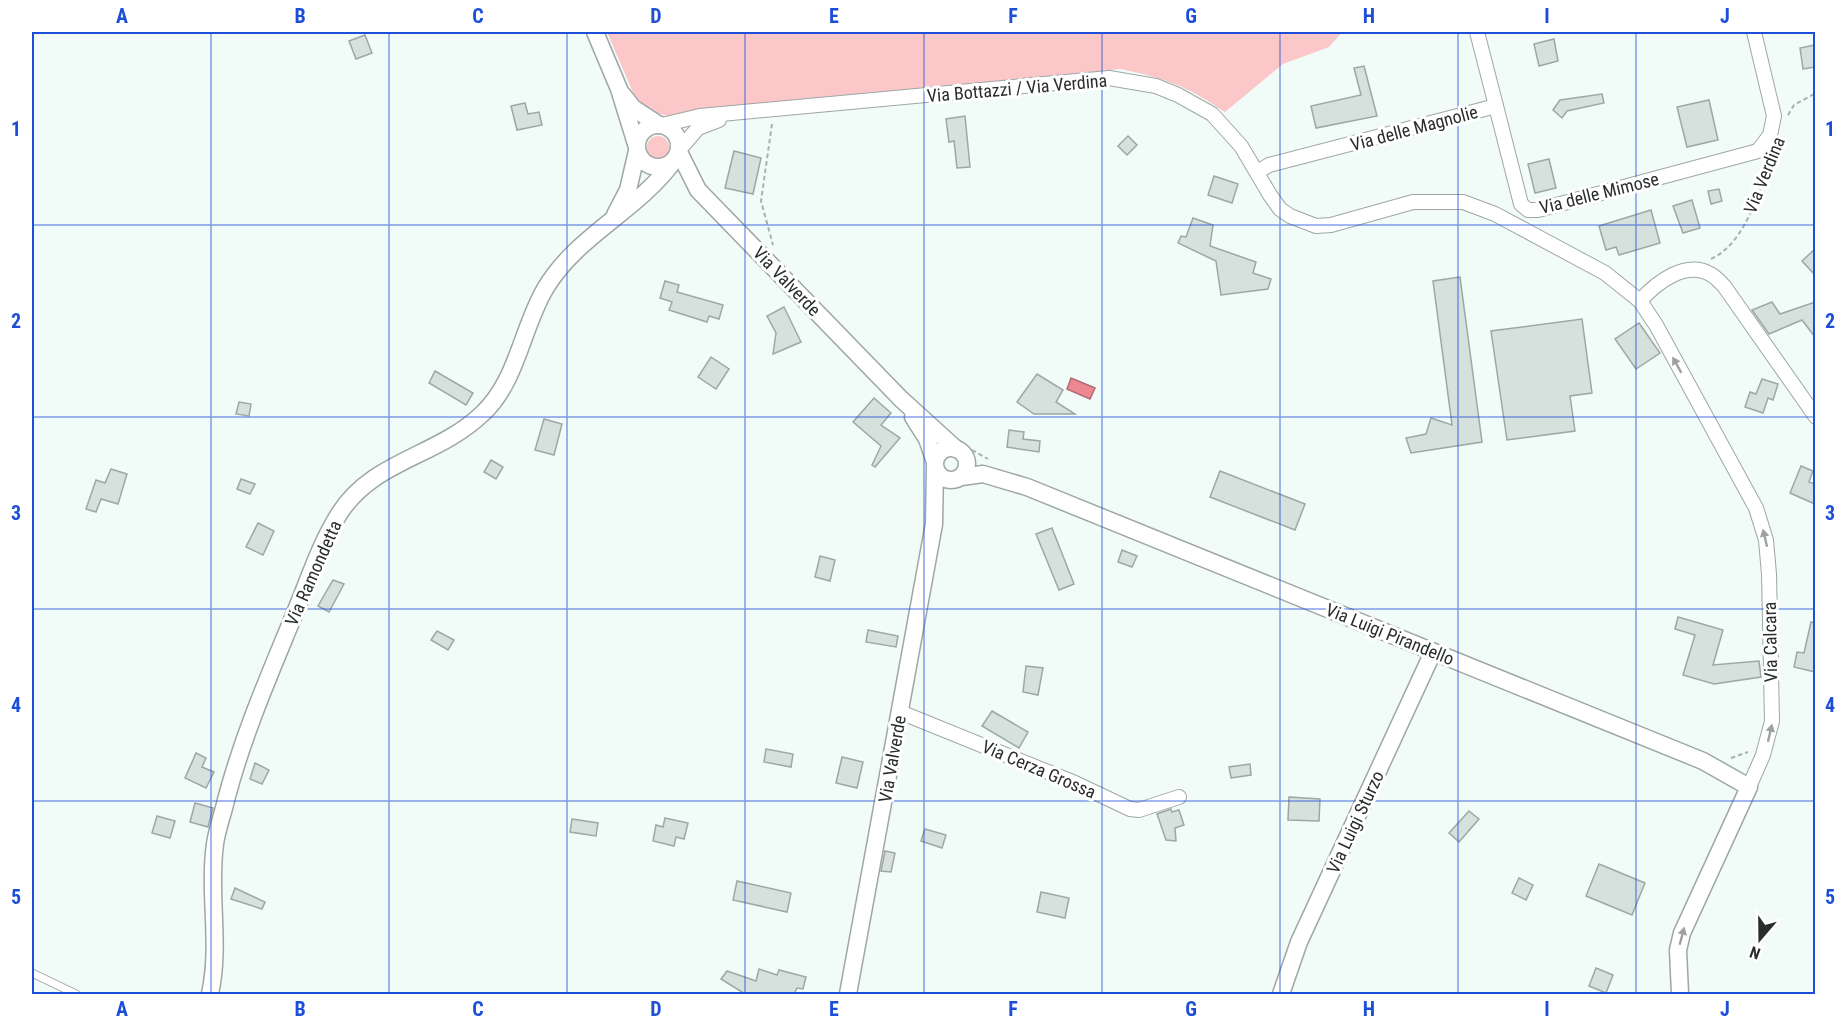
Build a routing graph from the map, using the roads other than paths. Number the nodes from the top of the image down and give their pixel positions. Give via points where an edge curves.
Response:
1 (595, 32) edge
2 (1477, 32) edge
3 (1754, 32) edge
4 (619, 89) junction
5 (1496, 106) junction
6 (735, 115) junction
7 (660, 125) junction
8 (636, 148) junction
9 (669, 160) junction
10 (1259, 171) junction
11 (698, 190) junction
12 (610, 224) junction
13 (1640, 301) junction
14 (901, 399) junction
15 (1815, 417) edge
16 (961, 449) junction
17 (935, 465) junction
18 (958, 478) junction
19 (1027, 487) junction
20 (934, 524) junction
21 (1433, 652) junction
22 (900, 712) junction
23 (1749, 787) junction
24 (1179, 796) dead end
25 (32, 973) edge
26 (76, 994) edge
27 (210, 994) edge
28 (848, 994) edge
29 (1281, 994) edge
30 (1680, 994) edge

1 - 4 street
2 - 5 street, Via delle Magnolie
3 - 5 street, Via delle Mimose via 1774,116 1774,138 1758,151 1528,210 1521,204
4 - 7 street via 633,108
4 - 8 street
5 - 10 street, Via delle Magnolie via 1269,165
6 - 7 street via 700,116
6 - 9 street via 698,128
6 - 10 street, Via Bottazzi / Via Verdina via 1109,78 1131,80 1178,95 1212,114
7 - 8 street via 643,130
7 - 9 street via 673,131
8 - 9 street via 644,163
8 - 12 street via 628,190
9 - 11 street
9 - 11 street
9 - 12 street, Via Ramondetta via 662,178
10 - 13 street, Via Bottazzi / Via Verdina via 1280,209 1316,226 1413,202 1463,202 1479,207 1605,273
11 - 14 street, Via Valverde
12 - 27 street, Via Ramondetta via 574,250 550,281 533,311 515,361 485,411 449,441 372,479 339,513 245,733 233,773 215,844 216,952
13 - 15 street via 1672,274 1697,270 1710,274 1724,286
23 -> 13 street, Via Calcara via 1764,755 1772,721 1766,540 1755,508
14 - 16 street
14 - 17 street via 927,439
16 - 17 street via 940,452
16 - 18 street via 967,466
16 - 19 street
17 - 18 street via 942,478
17 - 20 street
18 - 19 street via 983,474
18 - 20 street via 945,496
19 - 21 street, Via Luigi Pirandello
20 - 22 street, Via Valverde
21 - 23 street, Via Luigi Pirandello via 1703,761
21 - 29 street, Via Luigi Sturzo via 1299,942
22 - 24 street, Via Cerza Grossa via 1130,809 1139,810
22 - 28 street, Via Valverde
30 -> 23 street, Via Calcara via 1678,950 1682,933
25 - 26 lane

